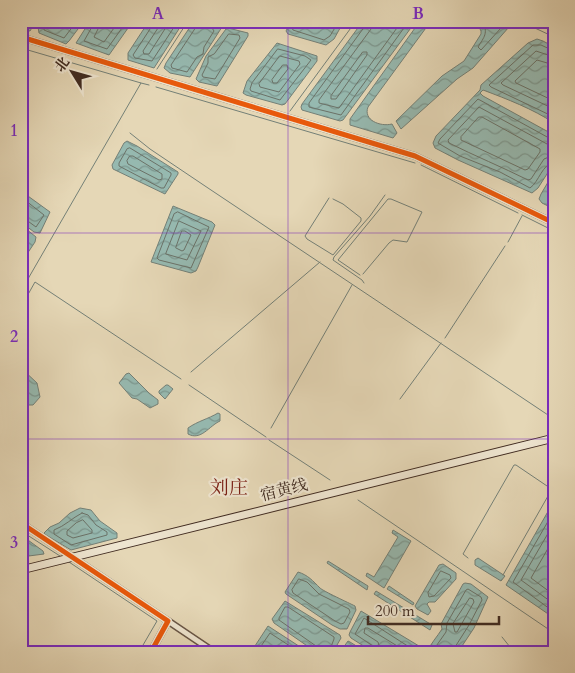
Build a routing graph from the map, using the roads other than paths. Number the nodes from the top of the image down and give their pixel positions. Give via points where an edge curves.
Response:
1 (21, 37) edge
2 (554, 223) edge
3 (554, 438) edge
4 (21, 523) edge
5 (74, 557) junction
6 (21, 570) edge
7 (168, 621) junction
8 (151, 652) edge
9 (214, 652) edge

1 - 2 street via 415,156
3 - 5 main road, 宿黄线
4 - 5 street
5 - 6 main road, 宿黄线
5 - 7 street
7 - 8 street
7 - 9 street

